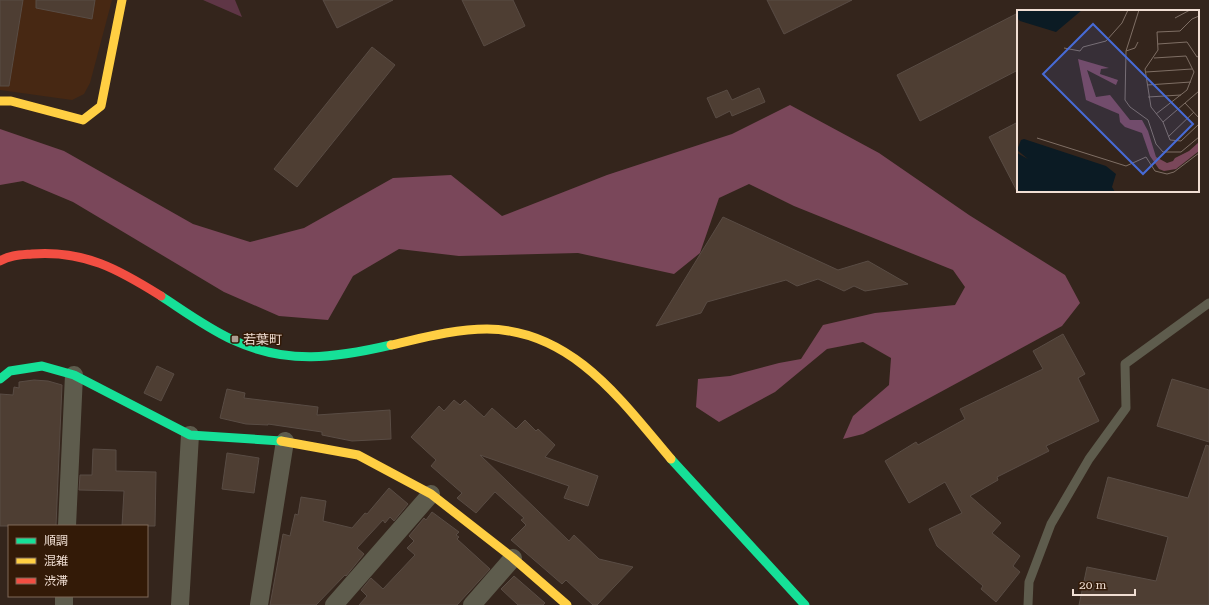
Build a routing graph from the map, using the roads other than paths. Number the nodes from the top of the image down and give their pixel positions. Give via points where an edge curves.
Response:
1 (122, 0) edge
2 (0, 101) edge
3 (0, 260) edge
4 (1209, 303) edge
5 (74, 375) junction
6 (0, 379) edge
7 (190, 435) junction
8 (285, 441) junction
9 (432, 494) junction
10 (67, 525) edge
11 (512, 558) junction
12 (180, 605) edge
13 (259, 605) edge
14 (334, 605) edge
15 (472, 605) edge
16 (567, 605) edge
17 (805, 605) edge
18 (1028, 605) edge

1 - 2 street via 101,106 83,120 11,101
3 - 17 street via 8,256 68,254 100,263 134,279 229,339 258,351 293,358 324,358 431,336 480,329 516,332 552,344 600,378
4 - 18 lane via 1125,364 1126,408 1089,459 1051,524 1029,582
5 - 6 street via 42,366 10,371
5 - 7 street
5 - 10 street
7 - 8 street
7 - 12 street
8 - 9 street via 358,455
8 - 13 street
9 - 11 street
9 - 14 street
11 - 15 street
11 - 16 street

